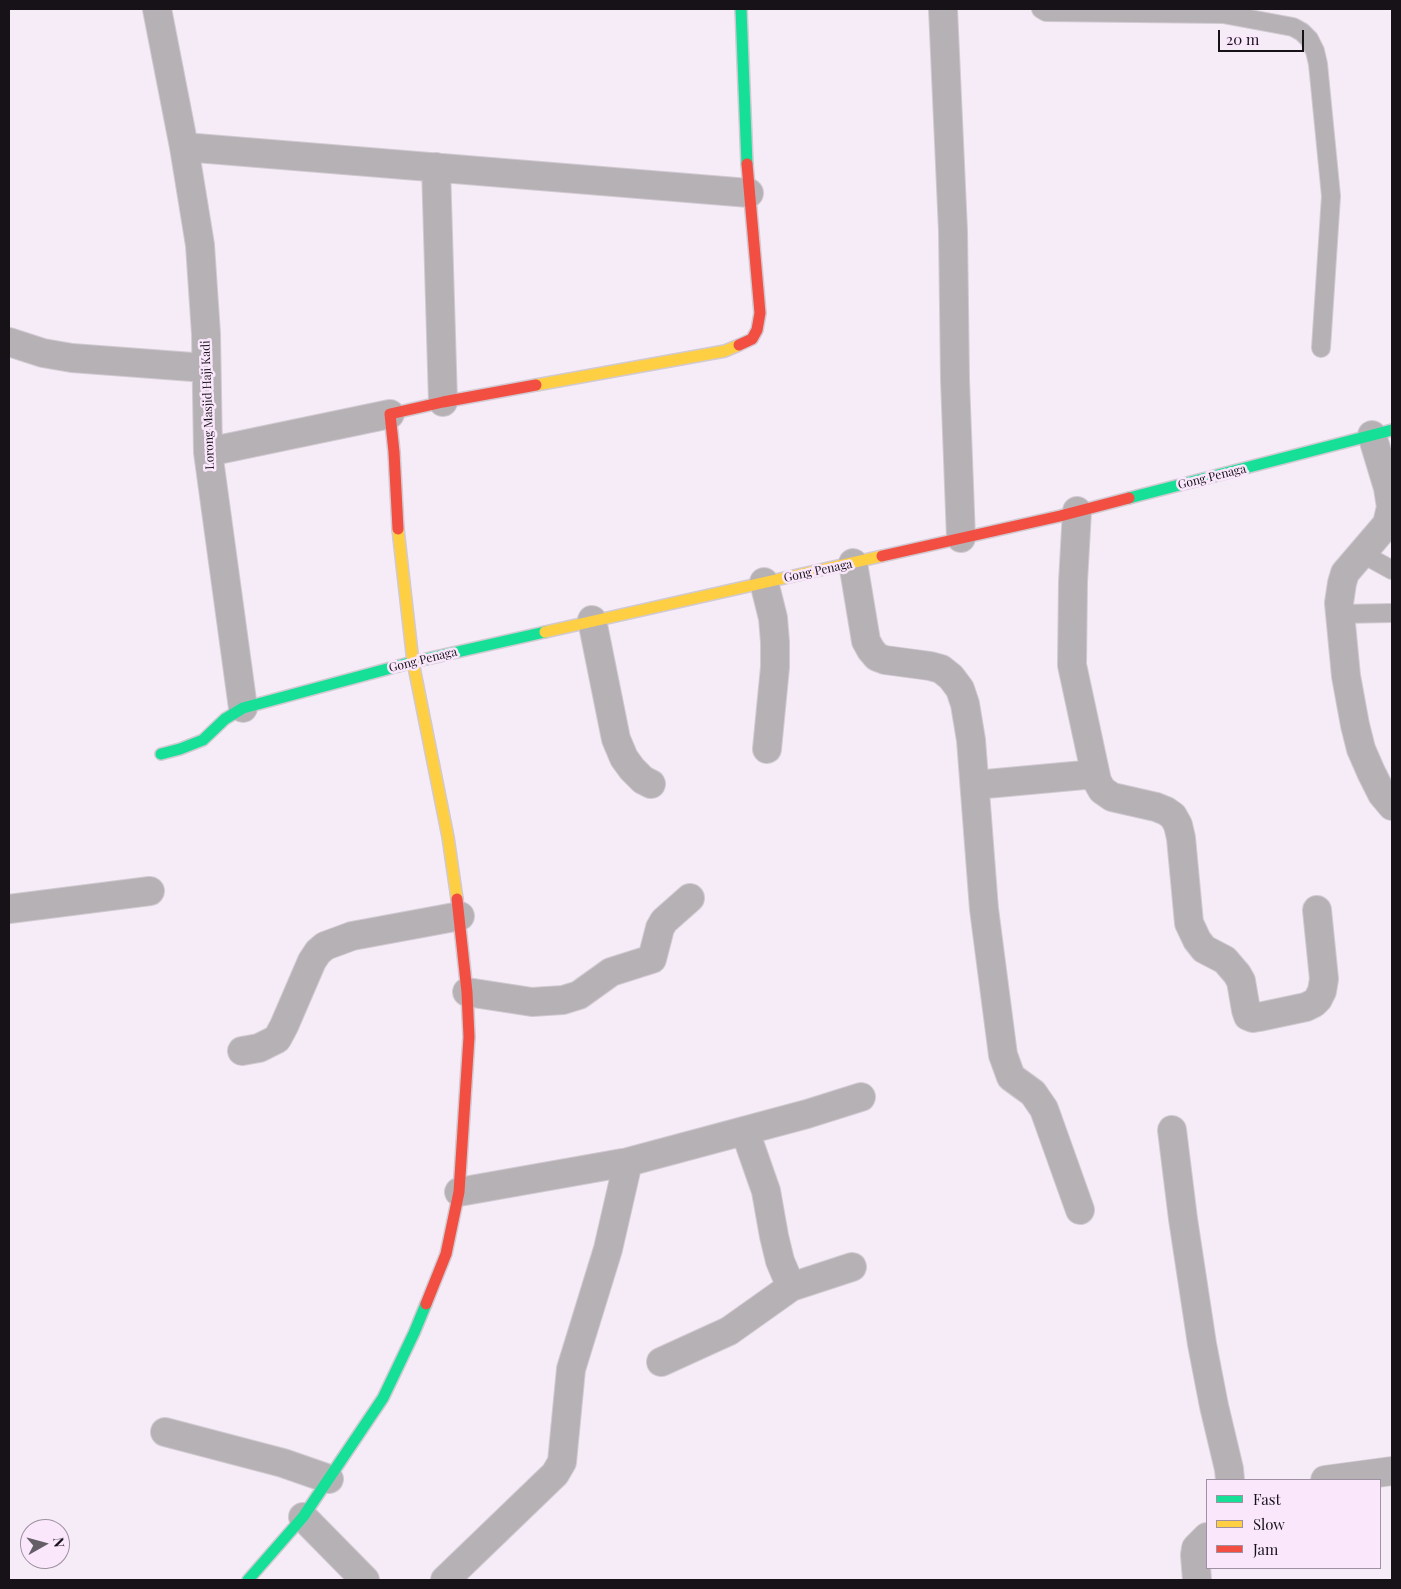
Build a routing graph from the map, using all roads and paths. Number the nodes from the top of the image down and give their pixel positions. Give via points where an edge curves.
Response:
1 (157, 9) edge
2 (741, 9) edge
3 (943, 9) edge
4 (1040, 9) edge
5 (184, 147) junction
6 (436, 167) junction
7 (749, 193) junction
8 (9, 342) edge
9 (1321, 348) dead end
10 (206, 368) junction
11 (443, 402) junction
12 (390, 414) junction
13 (1382, 432) edge
14 (208, 452) junction
15 (1076, 512) junction
16 (961, 538) junction
17 (1361, 553) junction
18 (853, 563) junction
19 (1392, 570) edge
20 (764, 582) junction
21 (1392, 613) edge
22 (1341, 614) junction
23 (592, 620) junction
24 (413, 662) junction
25 (243, 708) junction
26 (767, 749) dead end
27 (161, 754) dead end
28 (1095, 774) junction
29 (652, 784) dead end
30 (975, 785) junction
31 (1392, 806) edge
32 (150, 891) dead end
33 (690, 898) dead end
34 (9, 909) edge
35 (1317, 910) dead end
36 (460, 916) junction
37 (467, 992) junction
38 (242, 1051) dead end
39 (861, 1097) dead end
40 (1172, 1130) dead end
41 (745, 1131) junction
42 (628, 1162) junction
43 (459, 1192) junction
44 (1080, 1210) dead end
45 (852, 1267) dead end
46 (791, 1287) junction
47 (661, 1362) dead end
48 (165, 1432) dead end
49 (1392, 1471) edge
50 (329, 1479) junction
51 (1230, 1479) edge
52 (1332, 1479) edge
53 (303, 1517) junction
54 (1206, 1538) edge
55 (248, 1580) edge
56 (365, 1580) edge
57 (445, 1580) edge
58 (1197, 1580) edge

1 - 5 street, Lorong Masjid Haji Kadi
2 - 7 street
3 - 16 street
4 - 9 lane via 1046,12 1222,14 1293,27 1309,39 1318,64 1331,196
5 - 6 street
5 - 10 street, Lorong Masjid Haji Kadi via 200,245
6 - 7 street
6 - 11 street
7 - 11 street via 760,313 758,330 752,339 725,351
8 - 10 street via 72,358
10 - 14 street, Lorong Masjid Haji Kadi
11 - 12 street
12 - 14 street
12 - 24 street via 399,545
13 - 15 street, Gong Penaga
13 - 17 street via 1390,507 1387,524
14 - 25 street, Lorong Masjid Haji Kadi
15 - 16 street, Gong Penaga
15 - 28 street via 1072,665
16 - 18 street, Gong Penaga
17 - 19 lane
17 - 22 street via 1345,573 1339,603
18 - 20 street, Gong Penaga
18 - 30 street via 866,641 871,650 885,660 941,669 960,688 971,740
20 - 23 street, Gong Penaga
20 - 26 street via 775,642
21 - 22 lane
22 - 31 street via 1346,676 1361,749 1382,794
23 - 24 street, Gong Penaga
23 - 29 street via 616,738 632,769
24 - 25 street, Gong Penaga
24 - 36 street via 448,837
25 - 27 street via 225,719 203,740
28 - 30 street
28 - 35 street via 1102,790 1112,797 1156,807 1173,816 1181,838 1189,924 1204,949 1224,960 1237,974 1248,1016 1258,1017 1306,1007 1318,999 1324,979
30 - 44 street via 984,909 1003,1055 1011,1077 1033,1093 1044,1109
32 - 34 street
33 - 37 street via 664,921 652,959 611,972 579,994 563,1000 532,1002
36 - 37 street
36 - 38 street via 352,936 324,946 312,961 277,1039 260,1048
37 - 43 street via 469,1036
39 - 41 street
40 - 51 street via 1202,1344
41 - 42 street
41 - 46 street via 766,1191 780,1261
42 - 43 street
42 - 57 street via 608,1249 571,1369 562,1462 554,1474
43 - 50 street via 446,1254 414,1333 383,1398
45 - 46 street
46 - 47 street via 729,1331
48 - 50 street
49 - 52 street
50 - 53 street
53 - 55 street
53 - 56 street
54 - 58 street via 1196,1548

